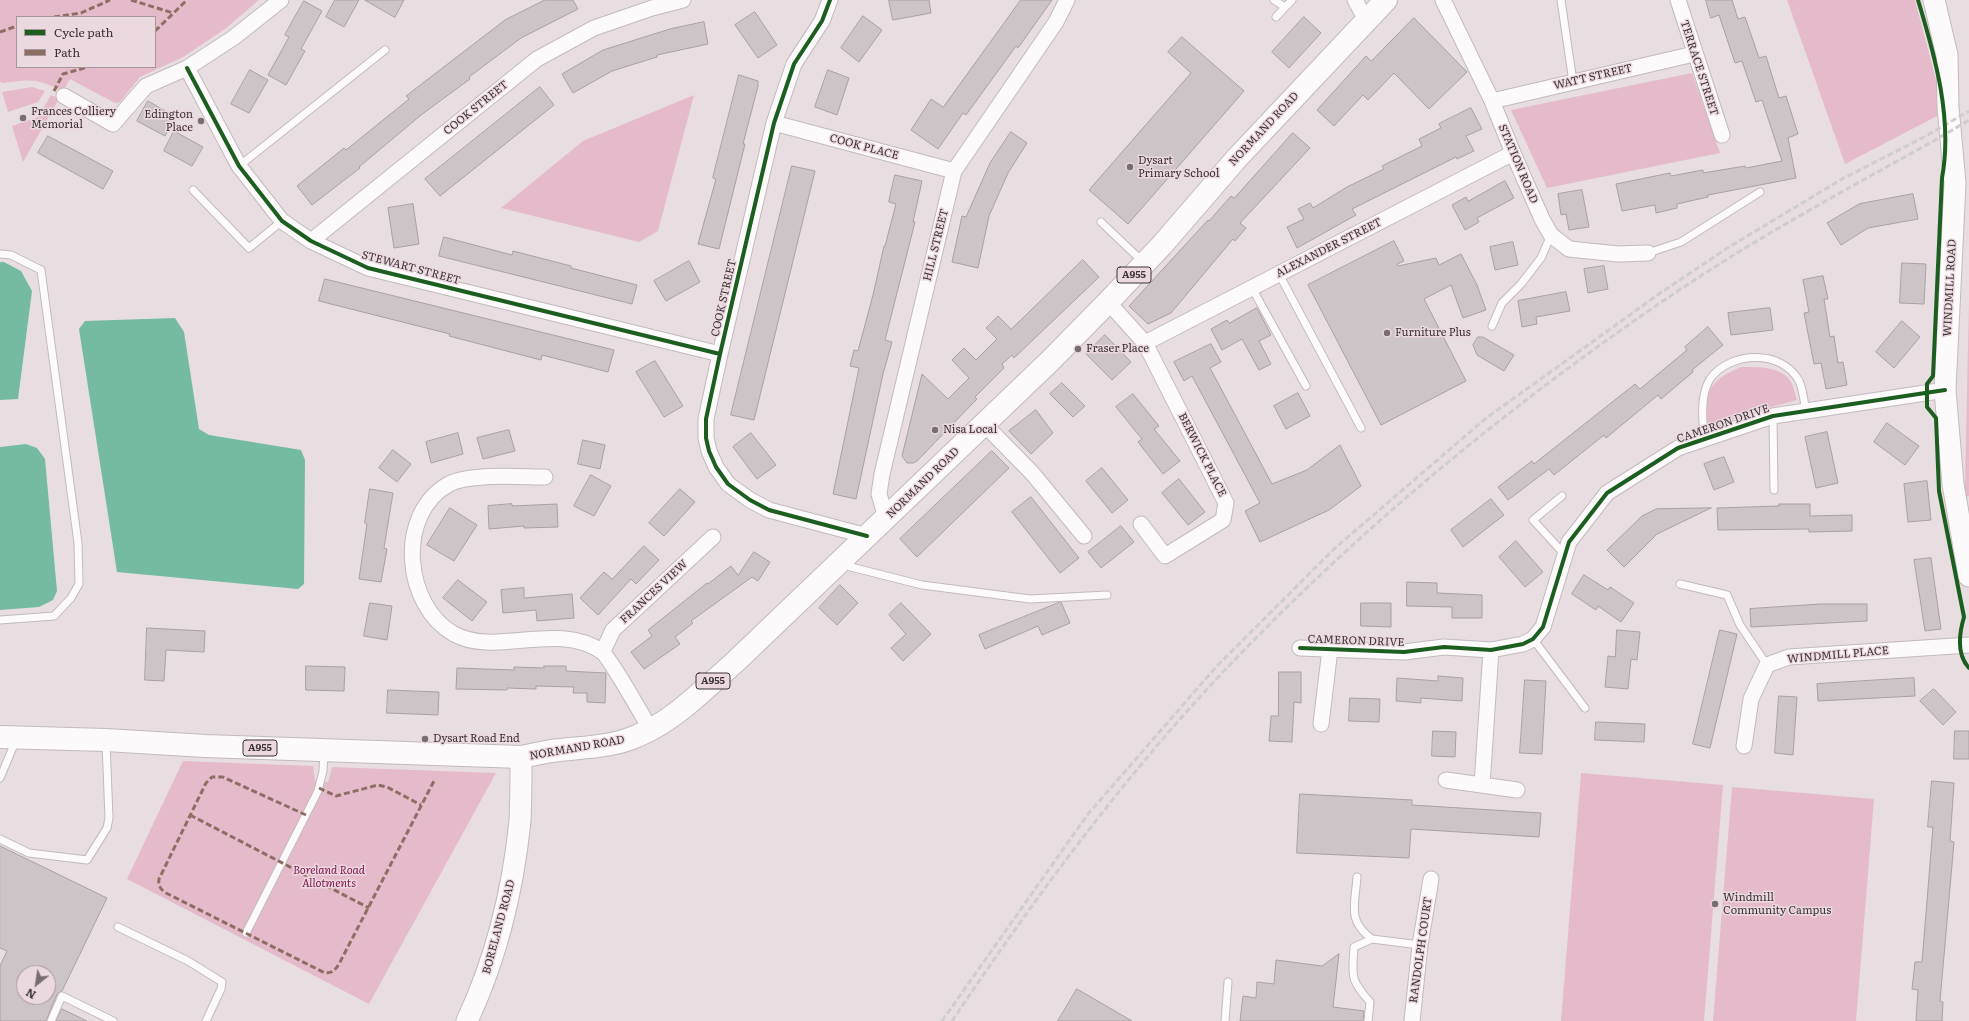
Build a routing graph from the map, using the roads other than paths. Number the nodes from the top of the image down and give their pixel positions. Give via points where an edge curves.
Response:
1 (281, 0) edge
2 (683, 0) edge
3 (830, 0) edge
4 (1067, 0) edge
5 (1274, 0) edge
6 (1292, 0) edge
7 (1355, 0) edge
8 (1386, 0) edge
9 (1443, 0) edge
10 (1561, 0) edge
11 (1678, 0) edge
12 (1937, 1) edge
13 (1285, 7) junction
14 (1276, 17) dead end
15 (1366, 20) junction
16 (384, 50) dead end
17 (1694, 54) junction
18 (187, 68) junction
19 (1573, 82) junction
20 (64, 96) dead end
21 (1492, 101) junction
22 (774, 123) junction
23 (1722, 135) dead end
24 (1513, 153) junction
25 (239, 166) junction
26 (954, 171) junction
27 (1962, 178) edge
28 (193, 190) dead end
29 (1760, 192) dead end
30 (282, 222) junction
31 (1101, 222) dead end
32 (1551, 235) junction
33 (311, 241) junction
34 (1648, 253) joint
35 (0, 254) edge
36 (1145, 263) junction
37 (1279, 274) junction
38 (1252, 288) junction
39 (1108, 302) junction
40 (1492, 326) dead end
41 (1145, 343) junction
42 (720, 354) junction
43 (1306, 386) dead end
44 (1945, 390) junction
45 (1806, 411) junction
46 (1773, 416) junction
47 (984, 424) junction
48 (1361, 428) dead end
49 (1704, 439) junction
50 (545, 477) dead end
51 (1774, 490) dead end
52 (1562, 496) dead end
53 (886, 518) junction
54 (1140, 524) dead end
55 (867, 536) junction
56 (1084, 536) dead end
57 (713, 537) dead end
58 (1565, 555) junction
59 (838, 563) junction
60 (1969, 576) edge
61 (1680, 584) dead end
62 (1107, 595) dead end
63 (0, 620) edge
64 (1533, 639) junction
65 (1969, 645) edge
66 (1300, 648) dead end
67 (1330, 649) junction
68 (1491, 650) junction
69 (603, 651) junction
70 (1767, 666) junction
71 (1585, 708) dead end
72 (1321, 724) dead end
73 (651, 730) junction
74 (9, 737) edge
75 (106, 740) junction
76 (1744, 746) dead end
77 (324, 750) junction
78 (521, 758) junction
79 (0, 778) edge
80 (1446, 780) dead end
81 (1482, 785) junction
82 (1517, 790) dead end
83 (0, 839) edge
84 (1357, 877) dead end
85 (1431, 879) dead end
86 (118, 927) dead end
87 (246, 933) dead end
88 (1372, 939) junction
89 (1420, 945) junction
90 (1228, 982) dead end
91 (51, 1021) edge
92 (113, 1021) edge
93 (206, 1021) edge
94 (467, 1021) edge
95 (1225, 1021) edge
96 (1368, 1021) edge
97 (1412, 1021) edge

1 - 18 street via 234,38
2 - 33 street, COOK STREET via 594,28 537,59
3 - 22 street, COOK STREET via 822,21 794,64
4 - 26 street, HILL STREET via 1056,22
5 - 13 lane
6 - 13 lane
7 - 15 street
8 - 15 main road, NORMAND ROAD / A955
9 - 21 street, STATION ROAD
10 - 19 lane
11 - 17 street, TERRACE STREET
12 - 27 main road, WINDMILL ROAD via 1947,55 1948,107
13 - 14 lane
15 - 36 main road, NORMAND ROAD / A955 via 1237,158
16 - 25 lane
17 - 19 street, WATT STREET
17 - 23 street, TERRACE STREET
18 - 20 street via 146,86 113,124
18 - 25 street, STEWART STREET
19 - 21 street, WATT STREET
21 - 24 street, STATION ROAD
22 - 26 street, COOK PLACE
22 - 42 street, COOK STREET
24 - 32 street, STATION ROAD
24 - 37 street, ALEXANDER STREET
25 - 30 street, STEWART STREET
26 - 53 street, HILL STREET via 878,494
27 - 44 main road, WINDMILL ROAD
28 - 30 lane via 249,248
29 - 34 lane via 1682,242
30 - 33 street, STEWART STREET
31 - 36 lane
32 - 34 street, STATION ROAD via 1569,249 1618,254
32 - 40 lane via 1541,258 1502,303
33 - 42 street, STEWART STREET via 368,268
35 - 63 lane via 11,255 41,270 78,543 79,584 71,598 54,616
36 - 39 main road, NORMAND ROAD / A955
37 - 38 street, ALEXANDER STREET
37 - 48 lane
38 - 41 street, ALEXANDER STREET
38 - 43 lane
39 - 41 street, BERWICK PLACE
39 - 47 main road, NORMAND ROAD / A955
41 - 54 street, BERWICK PLACE via 1226,503 1223,520 1165,556
42 - 55 street, COOK STREET via 706,419 706,438 708,451 728,484 769,510
44 - 45 street, CAMERON DRIVE
44 - 60 main road, WINDMILL ROAD via 1953,484
45 - 46 street, CAMERON DRIVE
45 - 49 lane via 1799,381 1784,363 1756,357 1731,362 1710,379 1703,401
46 - 49 street, CAMERON DRIVE
46 - 51 lane
47 - 53 main road, NORMAND ROAD / A955
47 - 56 street via 1033,474
49 - 58 street, CAMERON DRIVE via 1678,448 1607,493 1569,542
50 - 69 street via 467,478 449,484 430,499 417,524 413,549 415,580 427,608 437,622 455,634 480,643 557,638 582,642
52 - 58 lane via 1533,520
53 - 55 main road, NORMAND ROAD / A955
55 - 59 main road, NORMAND ROAD / A955
57 - 69 street, FRANCES VIEW via 613,630
58 - 64 street, CAMERON DRIVE via 1543,628
59 - 62 lane via 922,586 1030,599
59 - 73 main road, NORMAND ROAD / A955 via 734,663
61 - 70 lane via 1727,595 1740,625
64 - 68 street, CAMERON DRIVE via 1523,644
64 - 71 lane
65 - 70 street, WINDMILL PLACE via 1789,658
66 - 67 street, CAMERON DRIVE
67 - 68 street, CAMERON DRIVE via 1404,652 1444,647
67 - 72 street, CAMERON DRIVE
68 - 81 street
69 - 73 street
70 - 76 street via 1751,699
73 - 78 main road, NORMAND ROAD / A955 via 637,737 610,744 550,751
74 - 75 main road, A955
74 - 79 lane
75 - 77 main road, A955
75 - 83 lane via 109,818 107,828 87,860 29,853
77 - 78 main road, A955
77 - 87 lane via 323,771 318,791
78 - 94 main road, BORELAND ROAD via 520,820 514,869 492,957
80 - 81 street
81 - 82 street
84 - 88 lane via 1354,915 1360,931
85 - 89 street, RANDOLPH COURT
86 - 93 lane via 188,961 222,982
88 - 89 lane
88 - 96 lane via 1354,947 1352,975 1357,988 1370,1002
89 - 97 street, RANDOLPH COURT
90 - 95 lane
91 - 92 lane via 62,996

